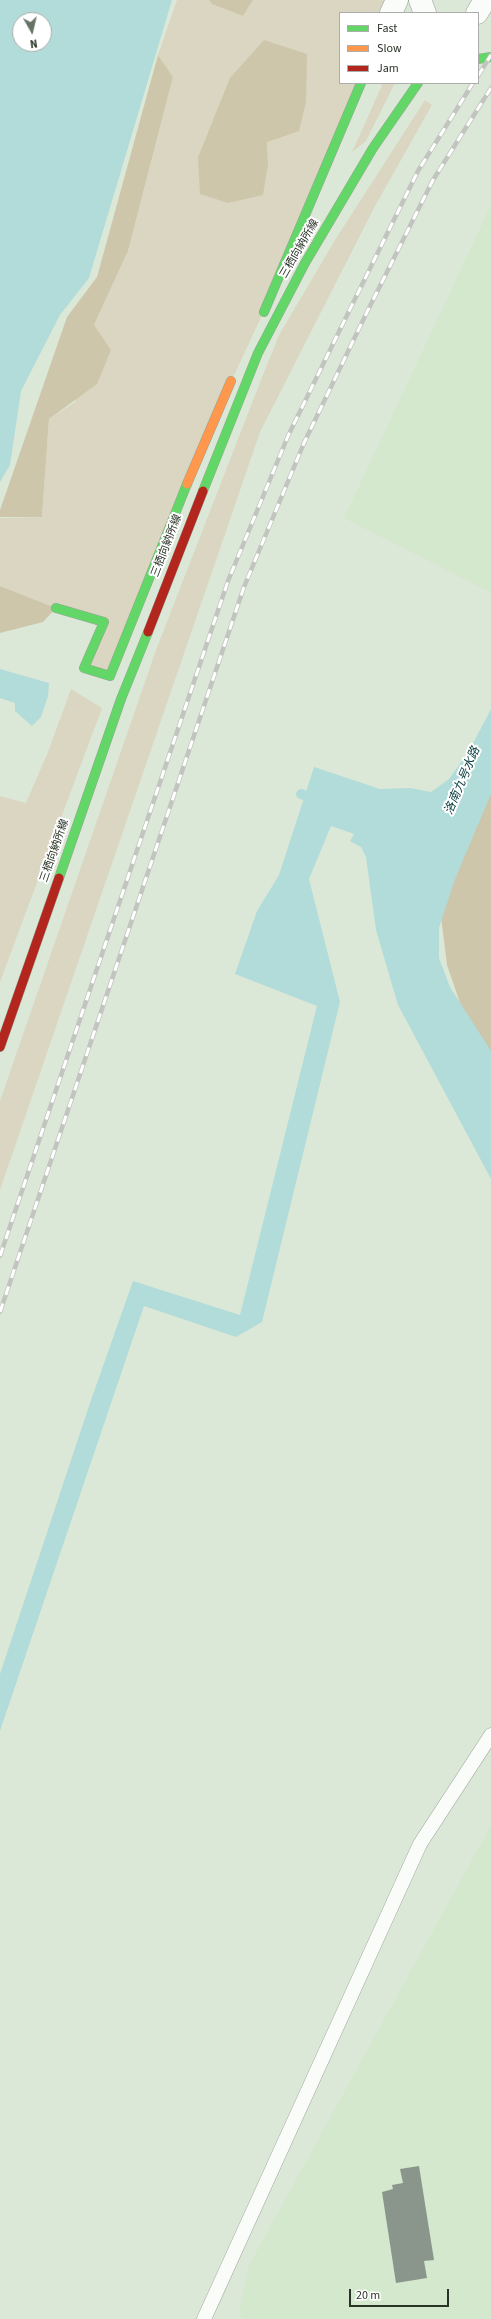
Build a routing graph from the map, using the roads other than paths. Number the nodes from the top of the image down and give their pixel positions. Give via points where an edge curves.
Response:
1 (420, 0) edge
2 (485, 0) edge
3 (425, 12) edge
4 (478, 12) edge
5 (491, 57) edge
6 (479, 59) edge
7 (361, 84) edge
8 (417, 84) edge
9 (258, 323) dead end
10 (235, 373) dead end
11 (56, 608) dead end
12 (0, 1046) edge
13 (491, 1735) edge
14 (204, 2319) edge

1 - 3 street
2 - 4 street
5 - 6 main road
7 - 9 main road via 285,266
8 - 12 main road, 三栖向納所線 via 373,148 305,263 258,353 120,699
10 - 11 main road via 215,416 110,676 84,668 104,622
13 - 14 lane via 420,1844

